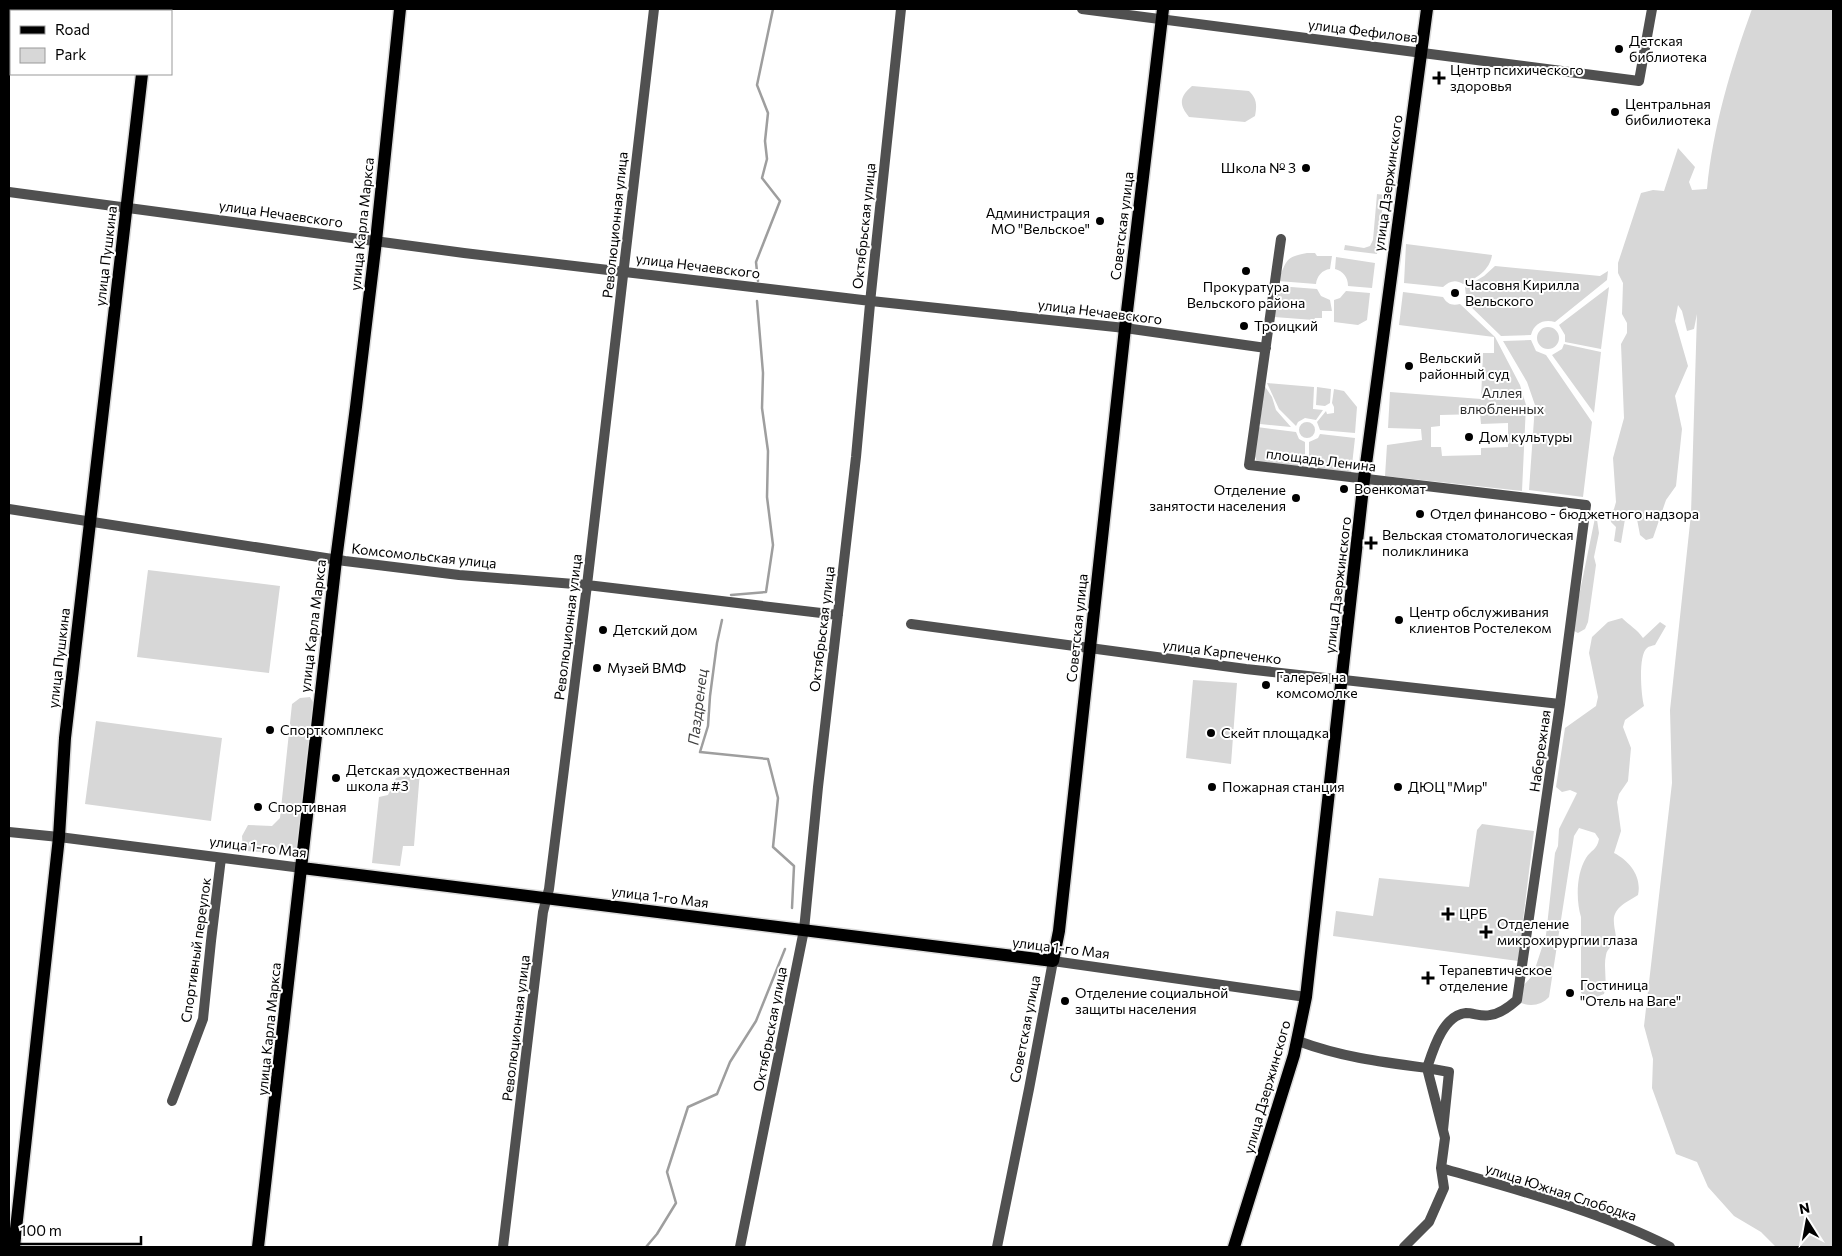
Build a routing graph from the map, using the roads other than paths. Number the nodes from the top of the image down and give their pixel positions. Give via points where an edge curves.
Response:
1 (400, 9) edge
2 (654, 9) edge
3 (901, 9) edge
4 (1082, 9) edge
5 (1427, 9) edge
6 (1652, 9) edge
7 (1163, 14) edge
8 (1421, 52) junction
9 (142, 75) edge
10 (9, 192) edge
11 (127, 207) junction
12 (1281, 239) dead end
13 (376, 241) junction
14 (624, 271) junction
15 (871, 301) junction
16 (1125, 328) junction
17 (1266, 348) junction
18 (1364, 479) junction
19 (1586, 505) joint
20 (9, 509) edge
21 (90, 522) junction
22 (336, 560) junction
23 (588, 585) junction
24 (838, 615) junction
25 (911, 624) dead end
26 (1090, 649) junction
27 (1342, 679) junction
28 (1560, 704) junction
29 (9, 832) edge
30 (59, 837) junction
31 (221, 858) junction
32 (302, 868) junction
33 (546, 898) junction
34 (804, 930) junction
35 (1053, 961) junction
36 (1306, 998) junction
37 (1298, 1041) junction
38 (1426, 1068) junction
39 (172, 1101) dead end
40 (1443, 1130) junction
41 (1441, 1168) junction
42 (14, 1247) edge
43 (258, 1247) edge
44 (503, 1247) edge
45 (740, 1247) edge
46 (996, 1247) edge
47 (1234, 1247) edge
48 (1404, 1247) edge
49 (1670, 1247) edge

1 - 13 main road, улица Карла Маркса
2 - 14 street, Революционная улица
3 - 15 street, Октябрьская улица
4 - 7 street, улица Фефилова
5 - 8 main road, улица Дзержинского
6 - 8 street, улица Фефилова via 1639,81
7 - 8 street, улица Фефилова
7 - 16 main road, Советская улица
8 - 18 main road, улица Дзержинского
9 - 11 main road, улица Пушкина
10 - 11 street, улица Нечаевского
11 - 13 street, улица Нечаевского
11 - 21 main road, улица Пушкина
12 - 17 street, площадь Ленина
13 - 14 street, улица Нечаевского
13 - 22 main road, улица Карла Маркса
14 - 15 street, улица Нечаевского
14 - 23 street, Революционная улица
15 - 16 street, улица Нечаевского
15 - 24 street, Октябрьская улица
16 - 17 street, улица Нечаевского
16 - 26 main road, Советская улица
17 - 18 street, площадь Ленина via 1249,465
18 - 19 street, площадь Ленина
18 - 27 main road, улица Дзержинского
19 - 28 street, Набережная
20 - 21 street, Комсомольская улица
21 - 22 street, Комсомольская улица
21 - 30 main road, улица Пушкина via 65,738
22 - 23 street, Комсомольская улица via 459,575
22 - 32 main road, улица Карла Маркса
23 - 24 street, Комсомольская улица
23 - 33 street, Революционная улица
24 - 34 street, Октябрьская улица
25 - 26 street, улица Карпеченко
26 - 27 street, улица Карпеченко
26 - 35 main road, Советская улица
27 - 28 street, улица Карпеченко
27 - 36 main road, улица Дзержинского
28 - 38 street, Набережная via 1517,1000 1489,1016 1464,1013 1450,1021 1438,1036
29 - 30 street, улица 1-го Мая
30 - 31 street, улица 1-го Мая
30 - 42 main road, улица Пушкина
31 - 32 street, улица 1-го Мая
31 - 39 street, Спортивный переулок via 203,1019
32 - 33 main road, улица 1-го Мая
32 - 43 main road, улица Карла Маркса
33 - 34 main road, улица 1-го Мая
33 - 44 street, Революционная улица
34 - 35 main road, улица 1-го Мая
34 - 45 street, Октябрьская улица
35 - 36 street, улица 1-го Мая
35 - 46 street, Советская улица
36 - 37 main road, улица Дзержинского
37 - 38 street via 1357,1059
37 - 47 main road, улица Дзержинского
38 - 40 street
38 - 40 street via 1449,1072
40 - 41 street
41 - 48 street via 1444,1188 1429,1222
41 - 49 street, улица Южная Слободка via 1532,1194 1643,1233

